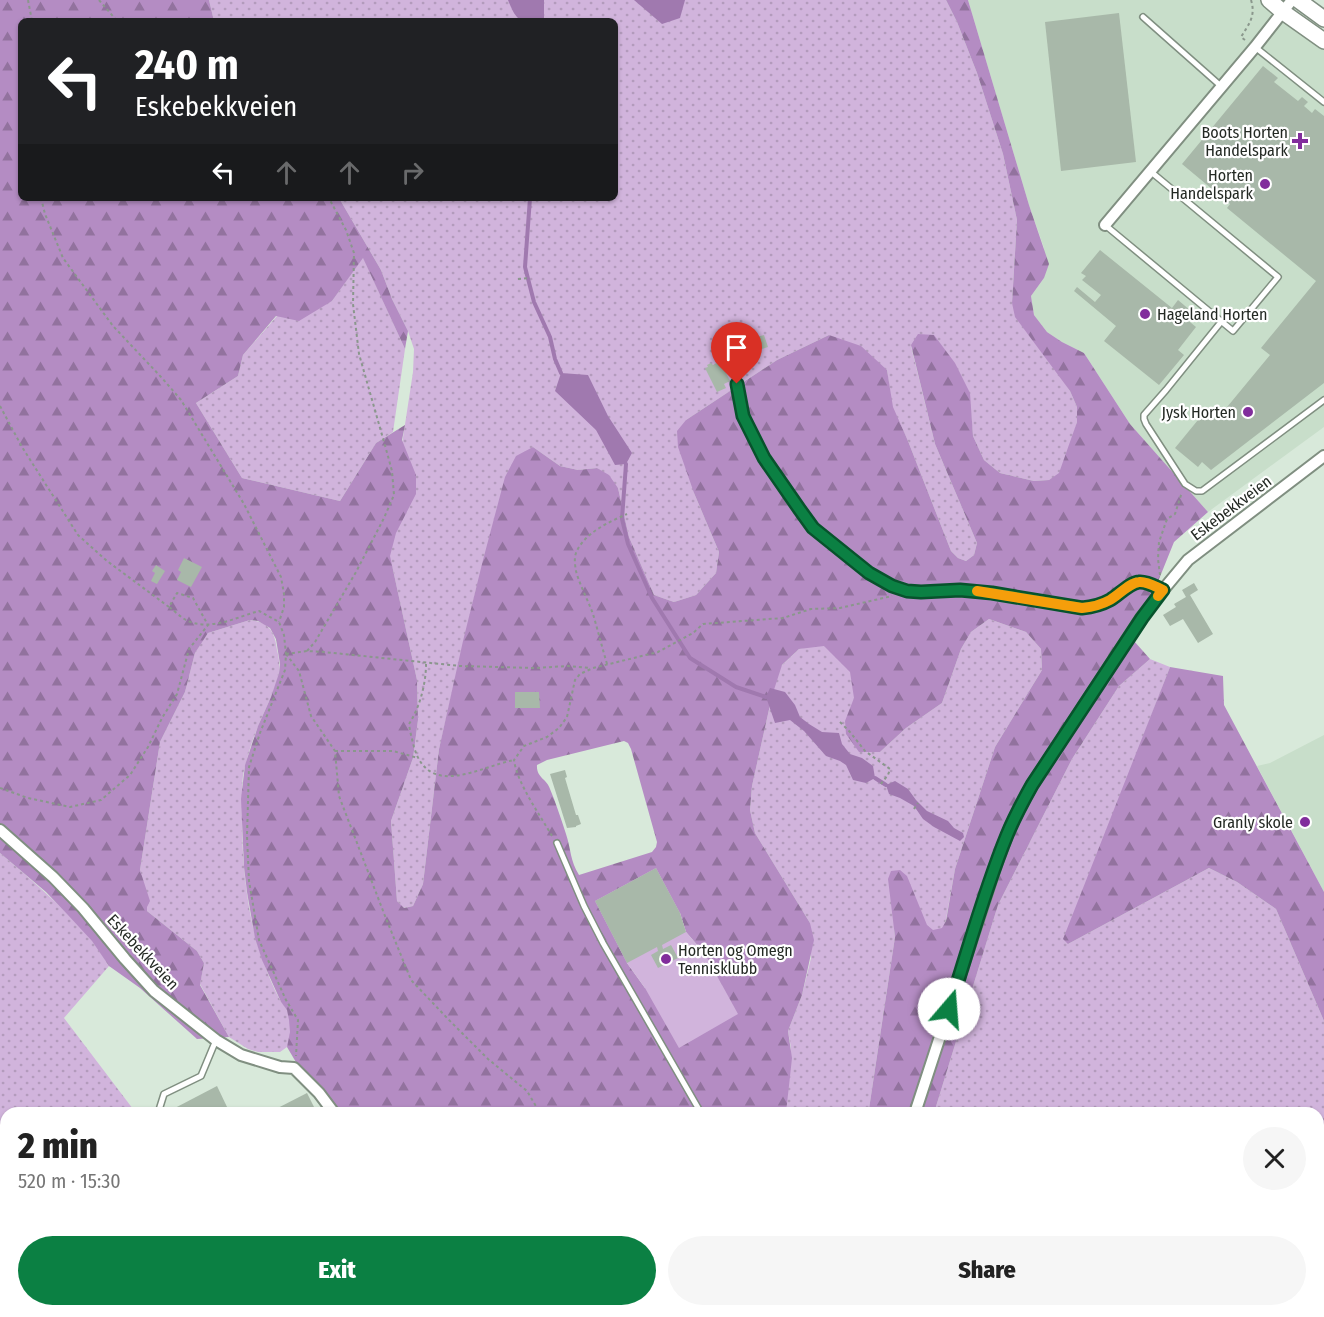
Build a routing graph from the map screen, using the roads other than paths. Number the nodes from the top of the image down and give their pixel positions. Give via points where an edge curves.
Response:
1 (1269, 0) edge
2 (1298, 0) edge
3 (1288, 6) edge
4 (1143, 17) dead end
5 (1324, 19) edge
6 (1324, 41) edge
7 (1255, 48) junction
8 (1221, 87) junction
9 (1324, 102) edge
10 (1150, 171) junction
11 (1105, 225) joint
12 (1221, 321) junction
13 (737, 384) dead end
14 (1324, 400) edge
15 (1324, 456) edge
16 (1163, 590) junction
17 (0, 830) edge
18 (557, 843) road end
19 (216, 1040) junction
20 (160, 1107) edge
21 (330, 1107) edge
22 (698, 1107) edge
23 (917, 1107) edge

1 - 3 main road
2 - 5 main road
3 - 6 main road
3 - 7 street
4 - 8 lane
7 - 8 street
7 - 9 lane
8 - 10 street
10 - 11 street
10 - 12 lane via 1278,276 1233,331
11 - 12 lane
12 - 14 lane via 1144,415 1185,484 1202,491
13 - 16 lane via 743,416 764,458 813,528 869,573 892,586 921,592 992,593 1082,608 1111,600 1139,582
15 - 16 street, Eskebekkveien via 1188,560
16 - 23 street, Eskebekkveien via 1032,785 1010,829
17 - 19 street, Eskebekkveien via 83,908 154,991
18 - 22 lane via 603,943
19 - 20 lane via 201,1076 164,1094
19 - 21 street, Eskebekkveien via 241,1055 294,1068

